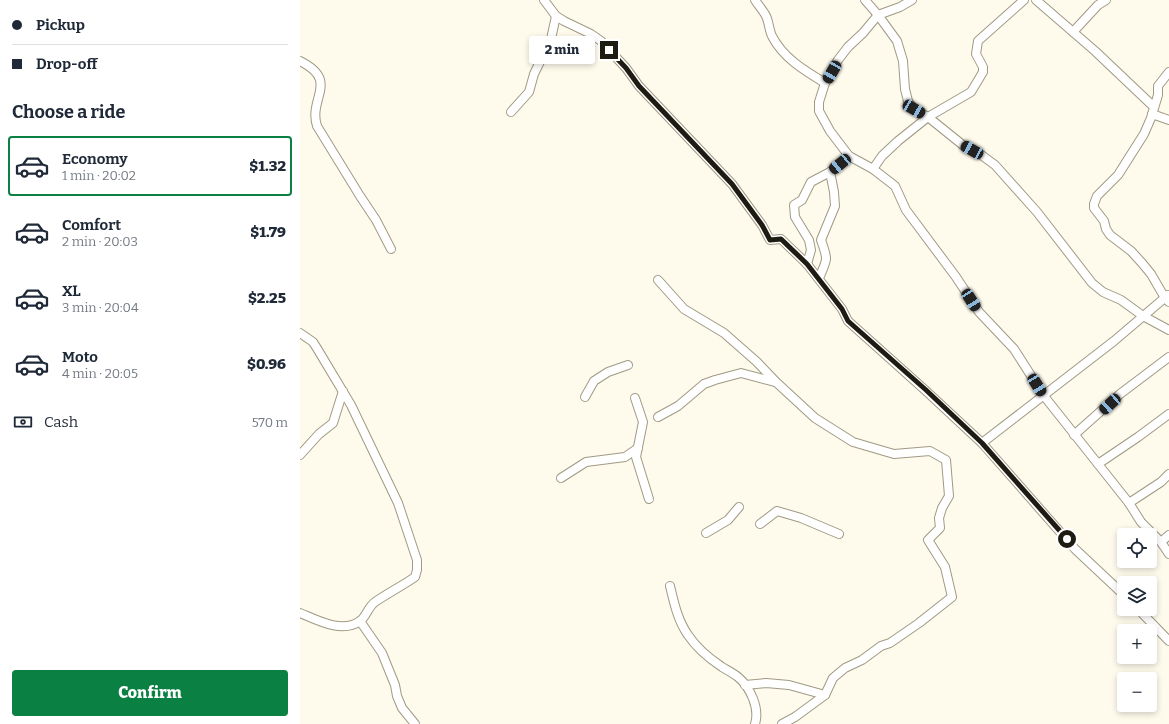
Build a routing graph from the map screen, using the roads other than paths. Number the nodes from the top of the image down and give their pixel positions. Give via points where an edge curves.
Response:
1 (544, 0) edge
2 (755, 0) edge
3 (865, 0) edge
4 (912, 0) edge
5 (1024, 0) edge
6 (1036, 0) edge
7 (1106, 0) edge
8 (878, 14) junction
9 (556, 16) junction
10 (1073, 32) junction
11 (300, 61) edge
12 (1169, 72) edge
13 (825, 83) junction
14 (1153, 110) junction
15 (512, 112) dead end
16 (928, 117) junction
17 (1169, 120) edge
18 (849, 156) junction
19 (873, 169) junction
20 (830, 172) junction
21 (391, 249) dead end
22 (807, 264) junction
23 (819, 278) junction
24 (658, 280) dead end
25 (1168, 298) edge
26 (1143, 316) junction
27 (1169, 330) edge
28 (300, 333) edge
29 (1169, 357) edge
30 (628, 365) dead end
31 (776, 382) junction
32 (343, 391) junction
33 (1044, 396) junction
34 (585, 397) dead end
35 (635, 398) dead end
36 (1169, 414) edge
37 (658, 417) dead end
38 (1074, 435) junction
39 (982, 443) junction
40 (638, 448) junction
41 (300, 455) edge
42 (1098, 464) junction
43 (1169, 474) edge
44 (561, 478) dead end
45 (649, 499) dead end
46 (1129, 503) junction
47 (739, 507) dead end
48 (760, 524) dead end
49 (706, 533) dead end
50 (839, 534) dead end
51 (1169, 535) edge
52 (1161, 542) junction
53 (1169, 554) edge
54 (670, 586) dead end
55 (1117, 588) edge
56 (300, 614) edge
57 (1145, 616) edge
58 (360, 621) junction
59 (1169, 641) edge
60 (745, 684) junction
61 (825, 695) junction
62 (756, 723) edge
63 (415, 724) edge
64 (782, 724) edge

1 - 9 street
2 - 13 street via 766,16 772,36 780,48 792,61
3 - 8 street
4 - 8 street
5 - 16 street via 978,41 976,54 983,72 971,92
6 - 10 street
7 - 10 street
8 - 13 street via 838,60
8 - 16 street via 897,41 903,61 908,101 914,109
9 - 15 street via 551,39 534,74 529,92
9 - 22 street via 601,41 639,86 732,184 770,240 781,239
10 - 14 street
11 - 21 street via 311,66 319,77 321,90 315,112 317,126 376,220
12 - 14 street via 1158,86
13 - 18 street via 819,102 820,111 830,131
14 - 17 street
14 - 25 street via 1144,134 1118,175 1097,196 1094,208 1110,235 1131,250
16 - 19 street via 882,156
16 - 26 street via 964,146 995,165 1037,212 1092,283
18 - 19 street
18 - 20 street
19 - 33 street via 895,186 906,210 979,312 1014,349
20 - 22 street via 811,182 802,200 794,205 795,217 809,240 811,250
20 - 23 street via 835,206 821,240 827,255 826,264
22 - 23 street
23 - 39 street via 848,321
24 - 31 street via 684,309 724,333
25 - 26 street
26 - 27 street
26 - 33 street
28 - 32 street via 313,342
29 - 38 street via 1120,394
30 - 34 street via 608,372 594,381
31 - 37 street via 741,373 704,384 678,406
31 - 61 street via 815,418 853,442 894,454 930,452 946,460 949,496 939,518 940,528 928,540 945,567 952,597 890,643 845,668 833,678
32 - 41 street via 333,423
32 - 58 street via 398,503 417,560 415,577 369,607
33 - 38 street
33 - 39 street
35 - 40 street via 642,422
36 - 42 street
38 - 42 street
39 - 55 street via 1075,549
40 - 44 street via 625,457 586,462
40 - 45 street via 636,458
42 - 46 street
43 - 46 street
46 - 52 street via 1141,522
47 - 49 street via 728,520
48 - 50 street via 777,511
51 - 52 street
52 - 53 street
54 - 60 street via 675,606 688,636 703,652
56 - 58 street via 340,626 349,626
57 - 59 street
58 - 63 street via 382,653 395,685 396,696
60 - 61 street via 789,685
60 - 62 street via 754,701
61 - 64 street

